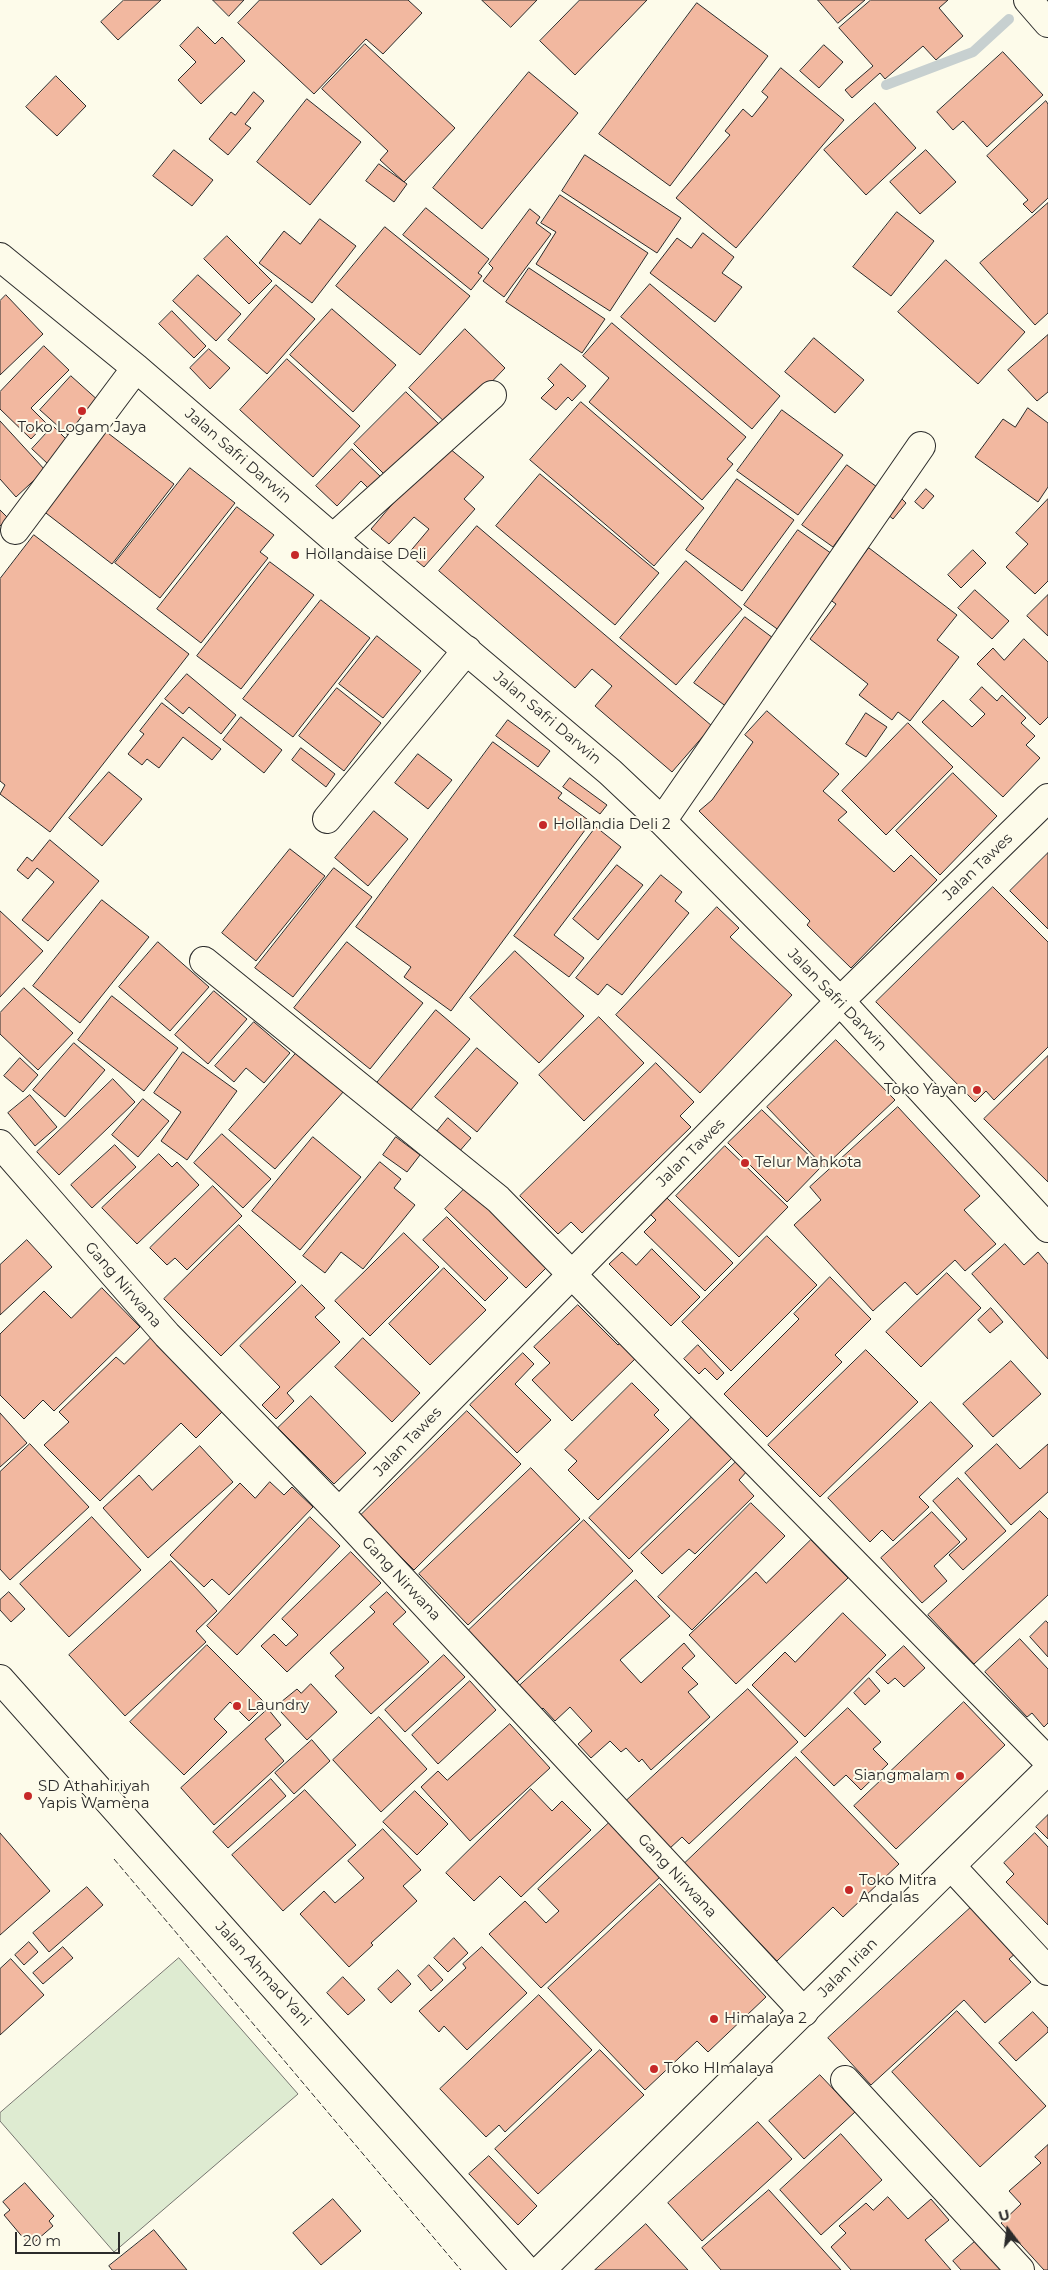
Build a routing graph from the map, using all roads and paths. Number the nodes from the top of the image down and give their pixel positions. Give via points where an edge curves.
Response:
1 (1028, 0) edge
2 (1048, 22) edge
3 (0, 257) edge
4 (136, 368) junction
5 (492, 395) dead end
6 (920, 446) dead end
7 (15, 530) dead end
8 (333, 538) junction
9 (467, 650) junction
10 (1048, 798) edge
11 (327, 819) dead end
12 (662, 821) junction
13 (204, 961) dead end
14 (840, 1002) junction
15 (0, 1144) edge
16 (1048, 1228) edge
17 (572, 1273) junction
18 (339, 1512) junction
19 (0, 1678) edge
20 (1048, 1761) edge
21 (1048, 1770) edge
22 (951, 1866) junction
23 (1048, 1971) edge
24 (804, 2012) junction
25 (845, 2080) dead end
26 (526, 2270) edge
27 (541, 2270) edge
28 (1020, 2270) edge

1 - 2 main road
3 - 4 main road, Jalan Safri Darwin
4 - 7 main road
4 - 8 main road, Jalan Safri Darwin
5 - 8 main road
6 - 12 main road
8 - 9 main road, Jalan Safri Darwin
9 - 11 main road
9 - 12 main road, Jalan Safri Darwin via 610,772
10 - 14 main road, Jalan Tawes
12 - 14 main road, Jalan Safri Darwin
13 - 17 main road via 498,1199
14 - 16 main road, Jalan Safri Darwin
14 - 17 main road, Jalan Tawes
15 - 18 main road, Gang Nirwana via 167,1335
17 - 18 main road, Jalan Tawes
17 - 20 main road
18 - 24 main road, Gang Nirwana
19 - 26 main road, Jalan Ahmad Yani
21 - 22 main road, Jalan Irian
22 - 23 main road
22 - 24 main road, Jalan Irian
24 - 27 main road, Jalan Irian
25 - 28 main road

